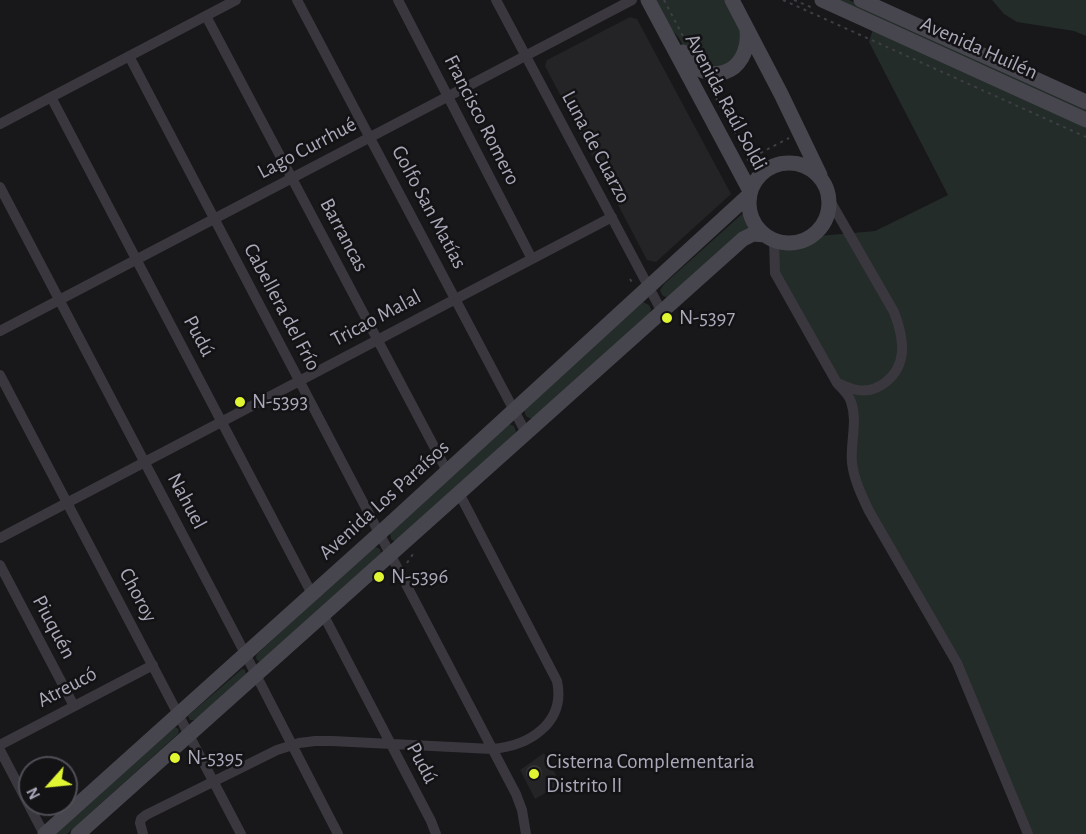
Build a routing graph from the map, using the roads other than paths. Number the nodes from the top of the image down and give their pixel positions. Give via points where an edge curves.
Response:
1 (236, 0) edge
2 (297, 0) edge
3 (398, 0) edge
4 (496, 0) edge
5 (633, 0) edge
6 (648, 0) edge
7 (732, 0) edge
8 (822, 0) edge
9 (861, 0) edge
10 (206, 16) junction
11 (661, 23) junction
12 (746, 27) junction
13 (129, 56) junction
14 (526, 56) junction
15 (51, 97) junction
16 (448, 97) junction
17 (1086, 102) edge
18 (1086, 120) edge
19 (0, 124) edge
20 (370, 138) junction
21 (292, 178) junction
22 (822, 181) junction
23 (0, 187) edge
24 (749, 193) junction
25 (829, 199) junction
26 (612, 217) junction
27 (214, 219) junction
28 (770, 238) junction
29 (532, 259) junction
30 (136, 260) junction
31 (649, 287) junction
32 (456, 299) junction
33 (59, 300) junction
34 (662, 312) junction
35 (0, 332) edge
36 (377, 340) junction
37 (0, 375) edge
38 (299, 381) junction
39 (837, 383) junction
40 (514, 410) junction
41 (222, 422) junction
42 (526, 433) junction
43 (144, 462) junction
44 (447, 471) junction
45 (459, 493) junction
46 (67, 503) junction
47 (380, 533) junction
48 (0, 538) edge
49 (390, 554) junction
50 (0, 565) edge
51 (312, 594) junction
52 (323, 614) junction
53 (245, 654) junction
54 (153, 665) junction
55 (256, 674) junction
56 (74, 706) junction
57 (178, 714) junction
58 (189, 734) junction
59 (292, 744) junction
60 (390, 744) junction
61 (0, 745) edge
62 (492, 749) junction
63 (0, 750) edge
64 (213, 781) junction
65 (138, 832) edge
66 (45, 834) edge
67 (78, 834) edge
68 (241, 834) edge
69 (338, 834) edge
70 (436, 834) edge
71 (526, 834) edge
72 (1028, 834) edge

1 - 10 street
2 - 20 street, Golfo San Matías
3 - 16 street, Francisco Romero
4 - 14 street, Luna de Cuarzo
5 - 14 street, Lago Currhué
6 - 11 main road, Avenida Raúl Soldi
7 - 12 main road
8 - 18 main road, Avenida Huilén
9 - 17 main road, Avenida Huilén
10 - 13 street
10 - 21 street, Barrancas
11 - 12 main road via 691,63 713,73 733,68 740,61 747,47
11 - 24 main road, Avenida Raúl Soldi
12 - 22 main road
13 - 15 street
13 - 27 street, Cabellera del Frío
14 - 16 street, Lago Currhué
14 - 26 street, Luna de Cuarzo
15 - 19 street
15 - 30 street, Pudú
16 - 20 street, Lago Currhué
16 - 29 street, Francisco Romero
20 - 21 street, Lago Currhué
20 - 32 street, Golfo San Matías
21 - 27 street, Lago Currhué
21 - 36 street, Barrancas
22 - 24 main road, Avenida Los Paraísos via 808,168 785,163 763,172
22 - 25 main road
23 - 33 street, Nahuel
24 - 28 main road via 750,216
24 - 31 main road, Avenida Los Paraísos
25 - 28 main road via 826,219 814,234 796,243
25 - 39 street via 894,312 902,341 899,365 885,384 875,389 854,390
26 - 29 street, Tricao Malal
26 - 31 street, Luna de Cuarzo
27 - 30 street, Lago Currhué
27 - 38 street, Cabellera del Frío
28 - 34 main road via 753,234 745,237
28 - 39 street via 775,273
29 - 32 street, Tricao Malal
30 - 33 street, Lago Currhué
30 - 41 street, Pudú
31 - 34 street, Luna de Cuarzo
31 - 40 main road, Avenida Los Paraísos
32 - 36 street, Tricao Malal
32 - 40 street, Golfo San Matías
33 - 35 street, Lago Currhué
33 - 43 street, Nahuel
34 - 42 main road
36 - 38 street, Tricao Malal
36 - 44 street, Barrancas
37 - 46 street, Choroy
38 - 41 street, Tricao Malal
38 - 47 street, Cabellera del Frío
39 - 72 street via 851,401 852,466 862,496 962,672
40 - 42 street, Golfo San Matías
40 - 44 main road, Avenida Los Paraísos
41 - 43 street, Tricao Malal
41 - 51 street, Pudú
42 - 45 main road
43 - 46 street, Tricao Malal
43 - 53 street, Nahuel
44 - 47 main road, Avenida Los Paraísos
45 - 49 main road
45 - 62 street via 557,681 557,706 537,734 514,745
46 - 48 street, Tricao Malal
46 - 54 street, Choroy
47 - 49 street, Cabellera del Frío
47 - 51 main road, Avenida Los Paraísos
49 - 52 main road
49 - 62 street, Cabellera del Frío
50 - 56 street, Piuquén
51 - 53 main road, Avenida Los Paraísos
52 - 55 main road
52 - 60 street, Pudú
53 - 55 street, Nahuel
53 - 57 main road, Avenida Los Paraísos
54 - 56 street, Atreucó
54 - 57 street, Choroy
55 - 58 main road
55 - 59 street, Nahuel
56 - 61 street, Atreucó
57 - 58 street, Choroy
57 - 66 main road, Avenida Los Paraísos
58 - 64 street, Choroy
58 - 67 main road
59 - 60 street
59 - 64 street
59 - 69 street, Nahuel
60 - 62 street
60 - 70 street, Pudú
62 - 71 street, Cabellera del Frío via 518,799
63 - 66 street
64 - 65 street via 145,816
64 - 68 street, Choroy

